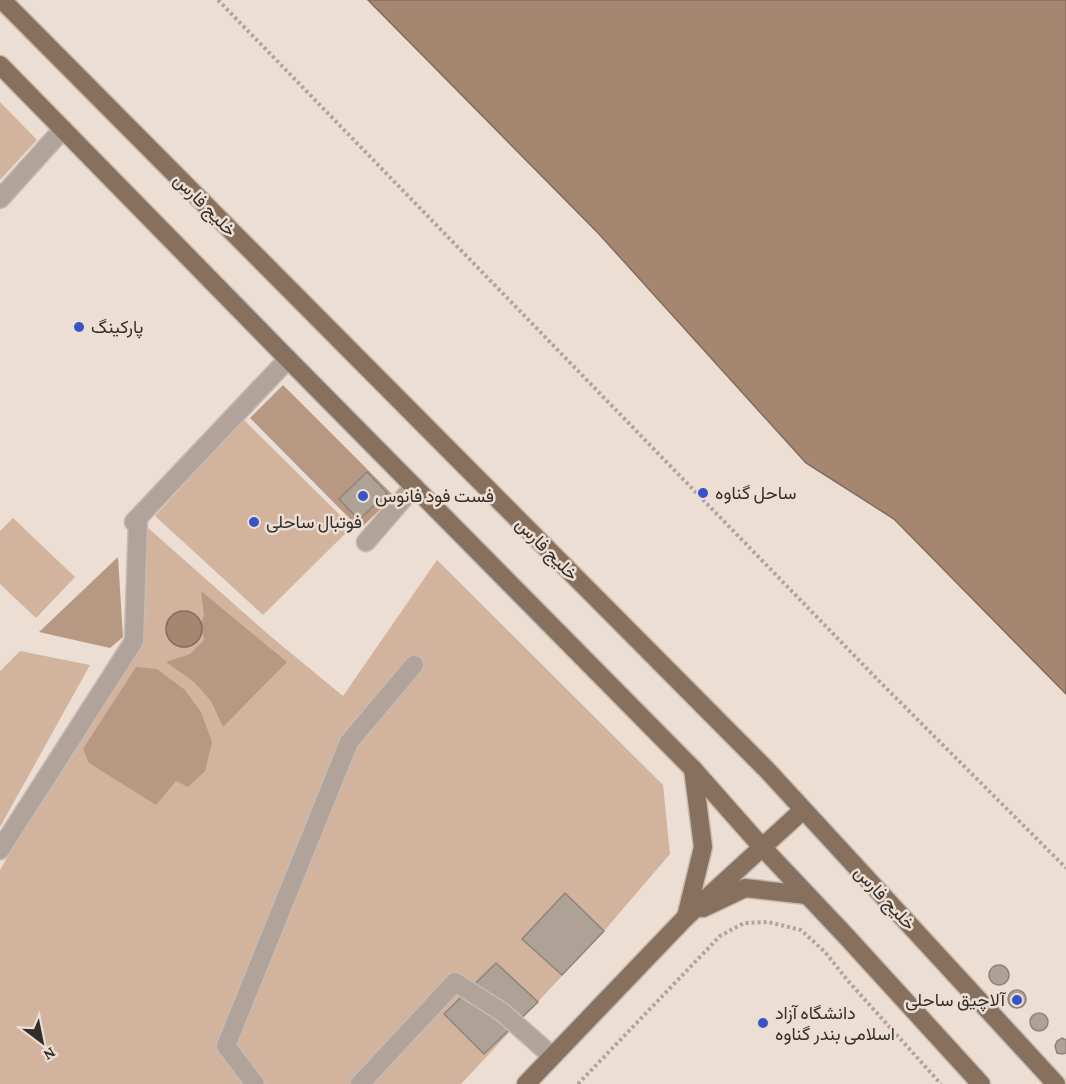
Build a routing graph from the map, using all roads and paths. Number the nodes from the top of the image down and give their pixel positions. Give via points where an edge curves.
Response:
1 (2, 0) edge
2 (218, 0) edge
3 (0, 65) edge
4 (63, 129) junction
5 (0, 199) edge
6 (288, 359) junction
7 (414, 486) junction
8 (366, 542) dead end
9 (414, 665) dead end
10 (693, 769) junction
11 (803, 810) junction
12 (762, 847) junction
13 (0, 850) edge
14 (1066, 868) edge
15 (806, 895) junction
16 (686, 917) junction
17 (552, 1056) junction
18 (255, 1084) edge
19 (360, 1084) edge
20 (526, 1084) edge
21 (578, 1084) edge
22 (941, 1084) edge
23 (981, 1084) edge
24 (1056, 1084) edge

1 - 11 main road, خلیج فارس
2 - 14 path via 870,672
3 - 4 main road
4 - 5 lane
4 - 6 main road
6 - 7 main road
6 - 13 lane via 134,522 138,519 134,641
7 - 8 lane
7 - 10 main road
9 - 18 lane via 349,742 226,1046
10 - 12 main road
10 - 16 main road via 703,847
11 - 12 main road
11 - 24 main road, خلیج فارس
12 - 15 main road
12 - 16 main road
15 - 16 main road via 745,888
15 - 23 main road
16 - 17 main road
17 - 19 lane via 502,1012 455,982
17 - 20 main road
21 - 22 path via 720,936 744,923 768,922 801,930 825,952

